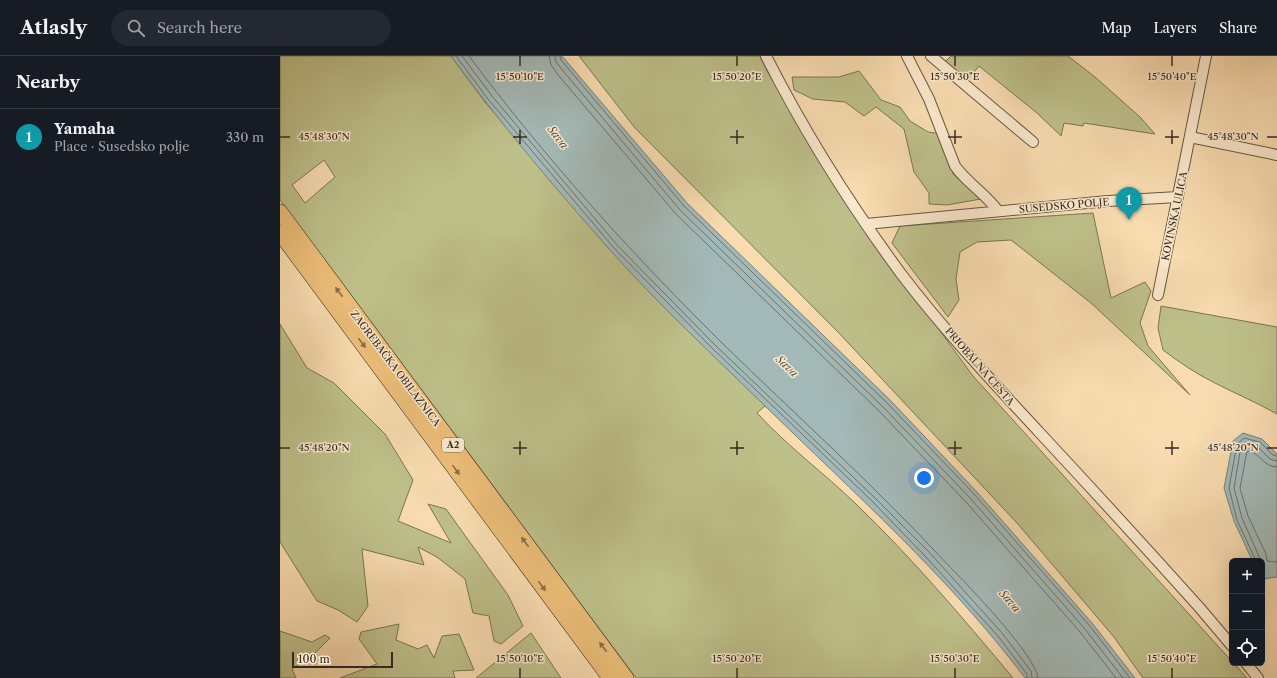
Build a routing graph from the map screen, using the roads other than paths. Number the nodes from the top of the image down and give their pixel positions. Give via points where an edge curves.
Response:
1 (766, 56) edge
2 (907, 56) edge
3 (931, 56) edge
4 (1206, 56) edge
5 (1190, 137) junction
6 (1033, 142) dead end
7 (1277, 155) edge
8 (1178, 197) junction
9 (998, 211) junction
10 (280, 212) edge
11 (866, 224) junction
12 (280, 233) edge
13 (1158, 295) dead end
14 (1229, 642) edge
15 (1248, 666) edge
16 (610, 678) edge
17 (626, 678) edge
18 (1258, 678) edge

1 - 11 street, PRIOBALNA CESTA via 789,101
2 - 9 street via 929,99 955,166
3 - 6 street
4 - 5 street, KOVINSKA ULICA
5 - 7 street
5 - 8 street, KOVINSKA ULICA
8 - 9 street, SUSEDSKO POLJE
8 - 13 street, KOVINSKA ULICA
9 - 11 street, SUSEDSKO POLJE
17 -> 10 highway, ZAGREBAČKA OBILAZNICA / A2
11 - 14 street, PRIOBALNA CESTA via 903,276 971,358
12 -> 16 highway, ZAGREBAČKA OBILAZNICA / A2
15 - 18 street

